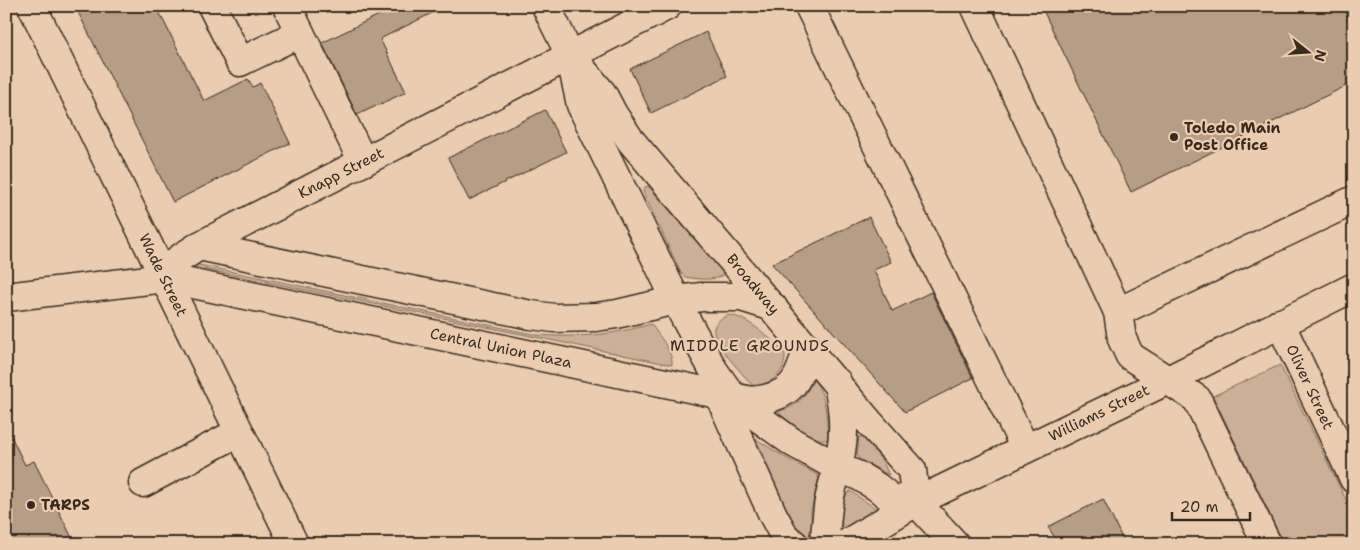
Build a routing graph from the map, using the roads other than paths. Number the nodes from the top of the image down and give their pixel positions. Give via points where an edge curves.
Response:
1 (32, 6) edge
2 (212, 6) edge
3 (287, 6) edge
4 (546, 6) edge
5 (667, 6) edge
6 (809, 6) edge
7 (975, 6) edge
8 (300, 33) junction
9 (570, 55) junction
10 (363, 162) junction
11 (1354, 200) edge
12 (199, 246) junction
13 (165, 278) junction
14 (1354, 286) edge
15 (6, 297) edge
16 (773, 307) junction
17 (681, 309) junction
18 (1118, 312) junction
19 (1280, 323) junction
20 (807, 347) junction
21 (1168, 380) junction
22 (837, 382) junction
23 (727, 397) junction
24 (239, 432) junction
25 (1025, 448) junction
26 (837, 467) junction
27 (1354, 479) edge
28 (143, 483) dead end
29 (916, 502) junction
30 (294, 544) edge
31 (794, 544) edge
32 (823, 544) edge
33 (846, 544) edge
34 (955, 544) edge
35 (1267, 544) edge

1 - 13 street, Wade Street
2 - 8 street via 240,62
3 - 8 street
4 - 9 street, Broadway
5 - 9 street, Knapp Street
6 - 25 street
7 - 18 street
8 - 10 street
9 - 10 street, Knapp Street
9 - 16 street, Broadway via 602,93 631,141
9 - 17 street, Broadway via 581,105
10 - 12 street, Knapp Street
11 - 18 street
12 - 13 street, Knapp Street via 179,259
12 - 17 street via 539,316 576,318
13 - 15 street
13 - 23 street, Central Union Plaza
13 - 24 street, Wade Street
14 - 19 street, Williams Street
16 - 17 street via 740,297 702,297
16 - 20 street, Broadway
17 - 23 street
18 - 21 street via 1122,339 1130,356
19 - 21 street, Williams Street
19 - 27 street, Oliver Street
20 - 22 street, Broadway
20 - 23 street, Central Union Plaza via 803,368 791,388 780,395 751,401
21 - 25 street, Williams Street
21 - 35 street via 1197,399
22 - 26 street via 842,439
22 - 29 street, Broadway via 912,470
23 - 26 street via 776,432
23 - 31 street via 774,515 785,537
24 - 28 street
24 - 30 street, Wade Street
25 - 29 street, Williams Street
26 - 29 street via 877,487 892,499
26 - 32 street
29 - 33 street, Williams Street
29 - 34 street

